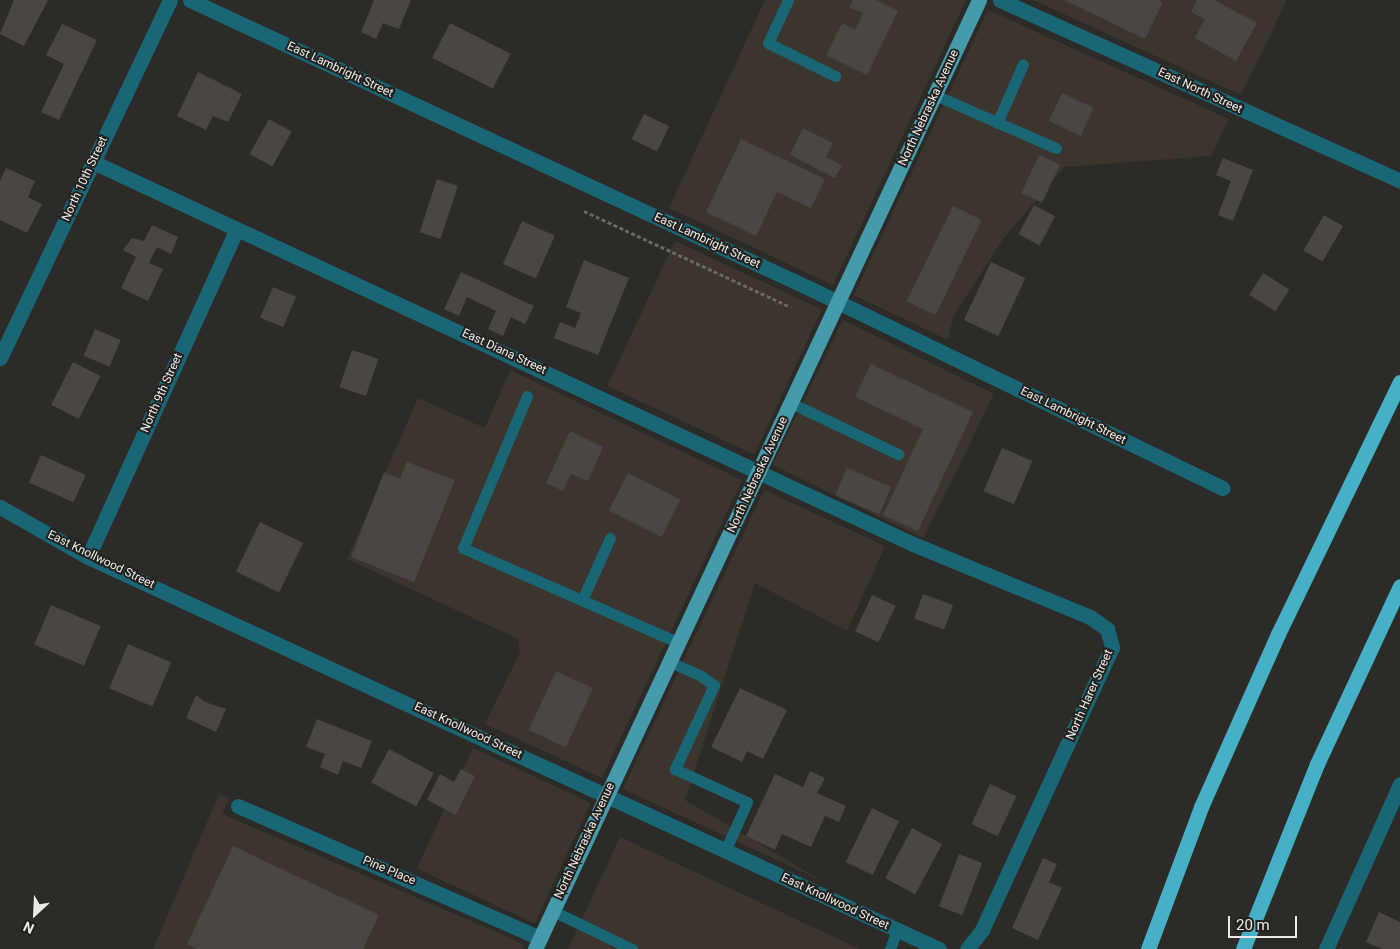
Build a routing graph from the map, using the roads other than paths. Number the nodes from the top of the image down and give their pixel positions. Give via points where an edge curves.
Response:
1 (170, 0) edge
2 (190, 0) edge
3 (788, 0) edge
4 (979, 0) edge
5 (1000, 0) edge
6 (1022, 64) dead end
7 (834, 76) dead end
8 (935, 95) junction
9 (997, 123) junction
10 (1056, 148) dead end
11 (93, 162) junction
12 (1400, 181) edge
13 (237, 230) junction
14 (838, 303) junction
15 (0, 358) edge
16 (1400, 382) edge
17 (528, 396) dead end
18 (791, 403) junction
19 (898, 454) dead end
20 (758, 473) junction
21 (1222, 488) dead end
22 (0, 507) edge
23 (610, 538) dead end
24 (913, 544) joint
25 (88, 557) junction
26 (1400, 586) edge
27 (582, 600) junction
28 (678, 643) junction
29 (670, 662) junction
30 (1400, 784) edge
31 (607, 796) junction
32 (238, 806) dead end
33 (725, 851) junction
34 (553, 911) junction
35 (897, 930) junction
36 (538, 943) edge
37 (632, 949) edge
38 (890, 949) edge
39 (939, 949) edge
40 (967, 949) edge
41 (1148, 949) edge
42 (1243, 949) edge
43 (1326, 949) edge

1 - 11 street, North 10th Street
2 - 14 street, East Lambright Street
3 - 7 lane via 768,43
4 - 8 main road, North Nebraska Avenue
5 - 12 street, East North Street
6 - 9 lane
8 - 9 lane
8 - 14 main road, North Nebraska Avenue
9 - 10 lane
11 - 13 street, East Diana Street
11 - 15 street, North 10th Street
13 - 20 street, East Diana Street via 671,429
13 - 25 street, North 9th Street
14 - 18 main road, North Nebraska Avenue
14 - 21 street, East Lambright Street
16 - 41 highway via 1278,634 1213,780
17 - 27 lane via 463,548
18 - 19 lane
18 - 20 main road, North Nebraska Avenue
20 - 24 street, East Diana Street
20 - 28 main road, North Nebraska Avenue
22 - 25 street, East Knollwood Street
23 - 27 lane
24 - 40 street, North Harer Street via 1090,617 1107,629 1112,648 982,930
25 - 31 street, East Knollwood Street
26 - 42 highway via 1317,764
27 - 28 lane
28 - 29 main road, North Nebraska Avenue
29 - 31 main road, North Nebraska Avenue
29 - 33 lane via 701,676 714,686 675,769 747,802
30 - 43 street
31 - 33 street, East Knollwood Street
31 - 34 main road, North Nebraska Avenue
32 - 36 street, Pine Place
33 - 35 street, East Knollwood Street
34 - 36 main road, North Nebraska Avenue
34 - 37 lane
35 - 38 lane
35 - 39 street, East Knollwood Street

